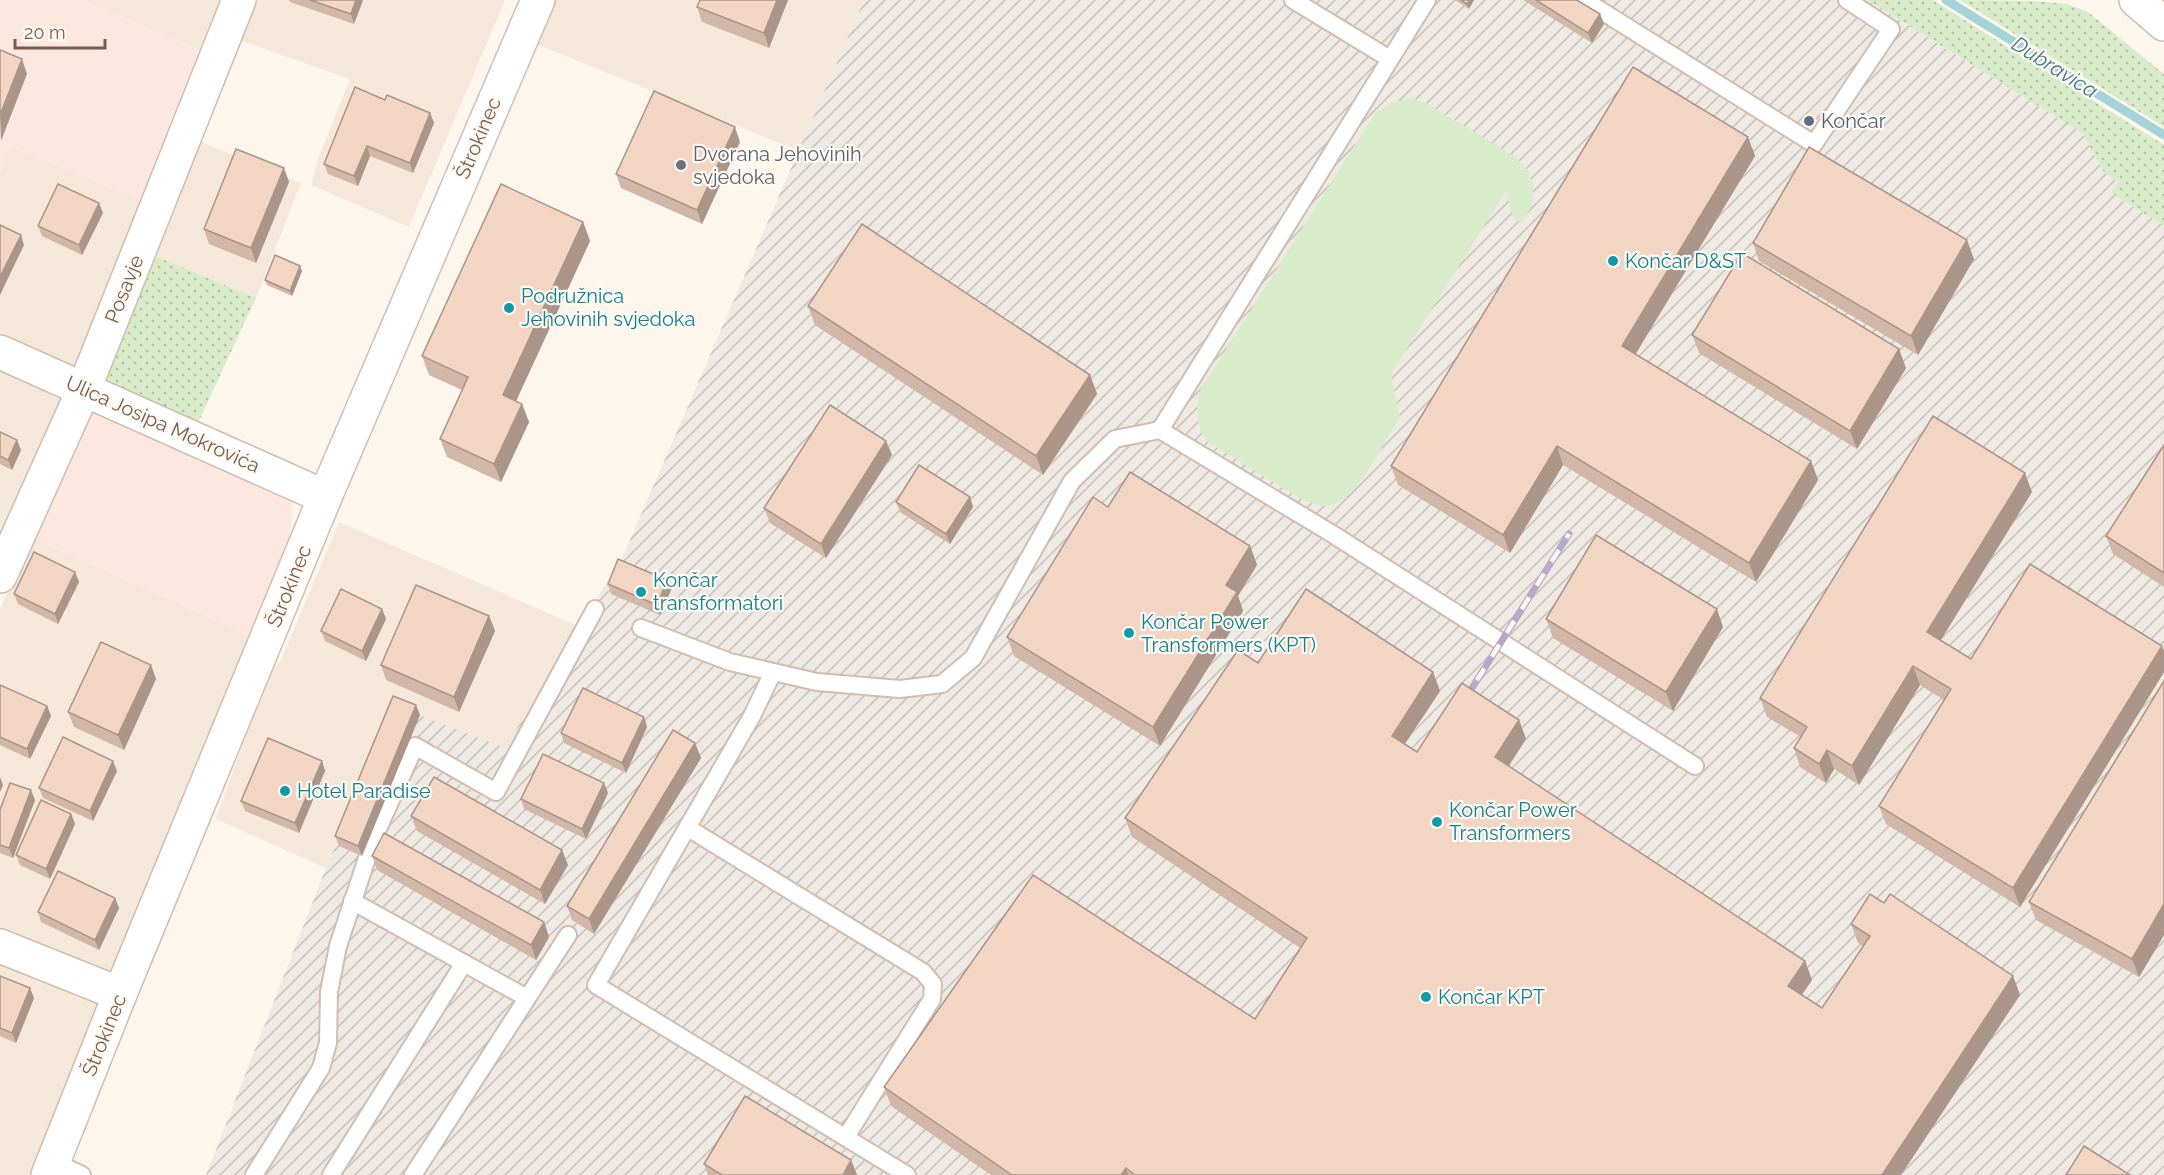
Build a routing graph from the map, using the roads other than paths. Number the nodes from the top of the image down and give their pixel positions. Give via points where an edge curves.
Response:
1 (239, 0) edge
2 (538, 0) edge
3 (1293, 0) edge
4 (1427, 0) edge
5 (1584, 0) edge
6 (1847, 0) edge
7 (2136, 0) edge
8 (2164, 24) edge
9 (1390, 58) junction
10 (0, 352) edge
11 (84, 389) junction
12 (1160, 430) junction
13 (325, 497) junction
14 (0, 576) edge
15 (595, 609) dead end
16 (641, 628) dead end
17 (773, 672) junction
18 (1695, 766) dead end
19 (687, 828) junction
20 (352, 901) junction
21 (568, 935) dead end
22 (0, 946) edge
23 (464, 963) junction
24 (120, 994) junction
25 (527, 998) junction
26 (846, 1137) junction
27 (51, 1168) edge
28 (82, 1175) edge
29 (254, 1175) edge
30 (331, 1175) edge
31 (413, 1175) edge
32 (907, 1175) edge

1 - 11 street, Posavje
2 - 13 street, Štrokinec
3 - 9 lane
4 - 9 lane
5 - 6 lane via 1814,144 1891,29
7 - 8 street
9 - 12 lane
10 - 11 street, Ulica Josipa Mokrovića
11 - 13 street, Ulica Josipa Mokrovića
11 - 14 street, Posavje
12 - 17 lane via 1115,439 1072,481 973,658 942,684 900,689 817,682
12 - 18 lane via 1334,535
13 - 24 street, Štrokinec
15 - 20 lane via 496,792 415,746 373,840
16 - 17 lane via 730,662
17 - 19 lane
19 - 26 lane via 923,972 933,984 932,999
19 - 26 lane via 596,985
20 - 23 lane
20 - 29 lane via 329,992 328,1043 321,1068
21 - 25 lane
22 - 24 street
23 - 25 lane
23 - 30 lane
24 - 27 street, Štrokinec
25 - 31 lane
26 - 32 lane
27 - 28 lane

